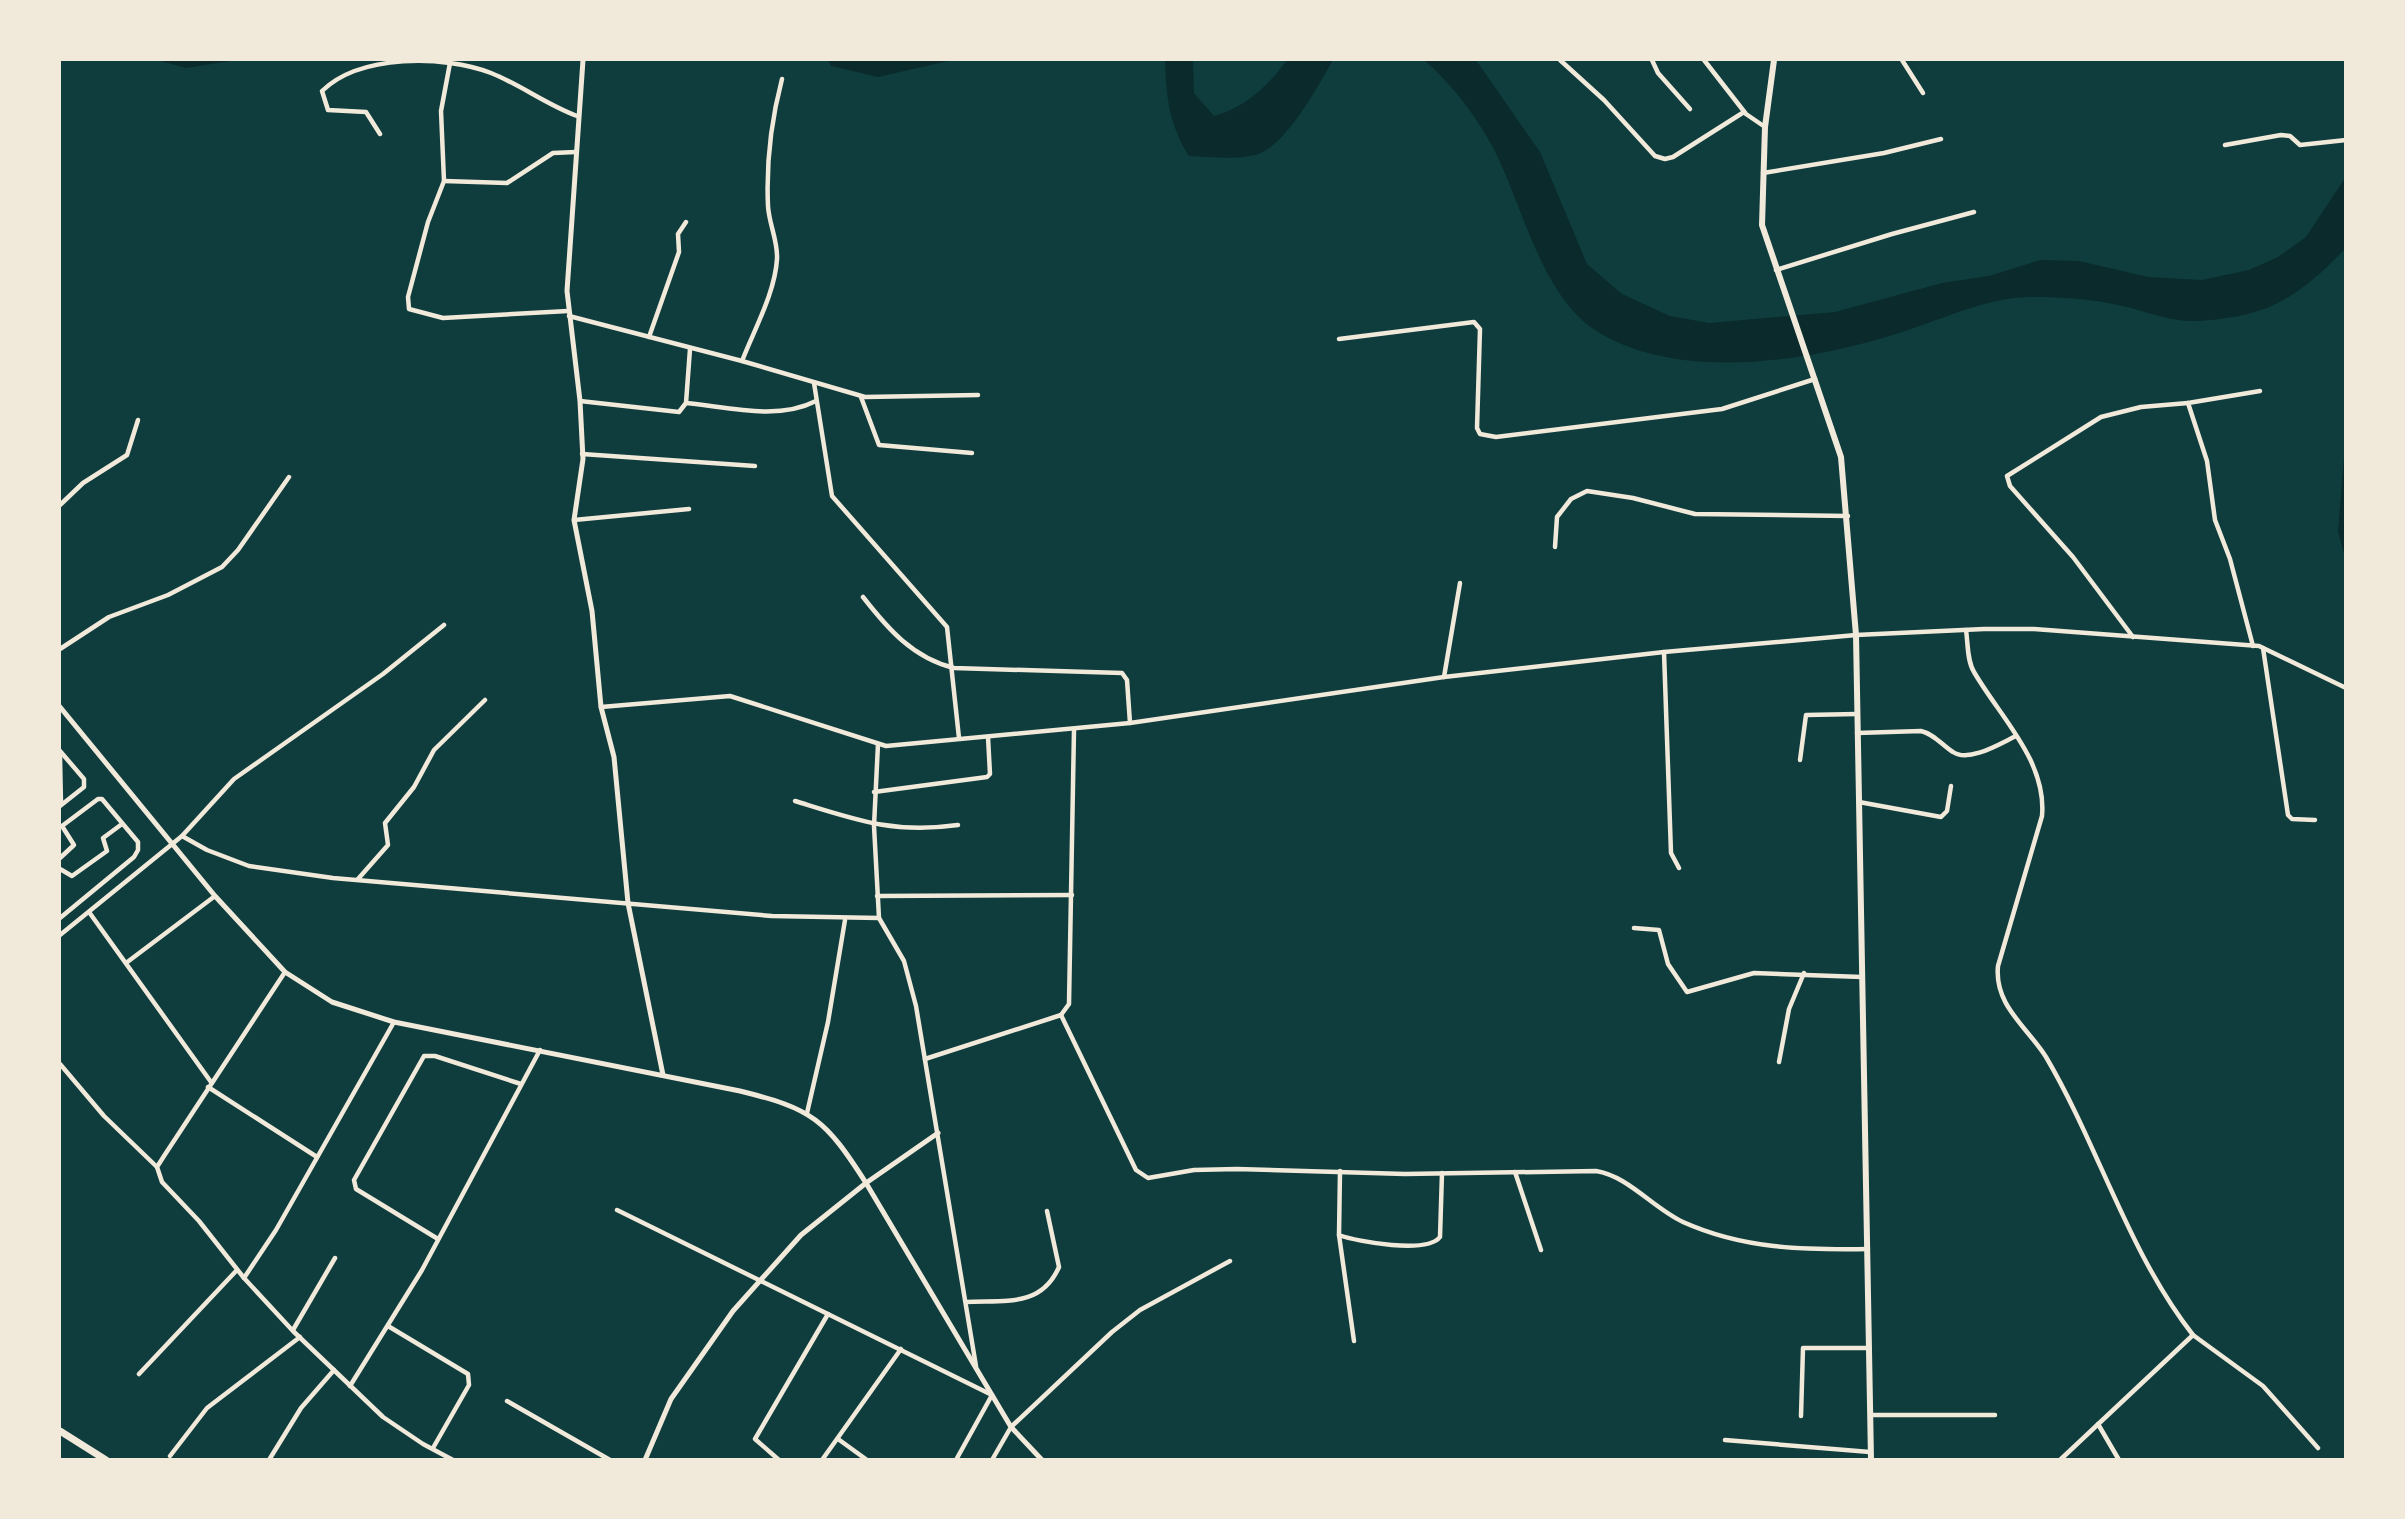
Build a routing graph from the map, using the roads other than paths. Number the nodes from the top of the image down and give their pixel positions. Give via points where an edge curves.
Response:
1 (583, 60) edge
2 (1560, 60) edge
3 (1652, 60) edge
4 (1704, 60) edge
5 (1773, 60) edge
6 (1902, 60) edge
7 (450, 63) junction
8 (782, 79) dead end
9 (1923, 93) dead end
10 (1690, 109) dead end
11 (1744, 112) junction
12 (577, 116) junction
13 (1765, 127) junction
14 (380, 134) dead end
15 (1941, 139) dead end
16 (2346, 140) edge
17 (2225, 145) dead end
18 (576, 152) junction
19 (1763, 173) junction
20 (444, 181) junction
21 (1974, 212) dead end
22 (686, 222) dead end
23 (1775, 270) junction
24 (568, 313) junction
25 (649, 337) junction
26 (1339, 340) dead end
27 (690, 349) junction
28 (743, 361) junction
29 (1815, 379) junction
30 (814, 383) junction
31 (2260, 391) dead end
32 (861, 396) junction
33 (978, 396) dead end
34 (580, 401) junction
35 (816, 401) junction
36 (686, 403) junction
37 (2188, 403) junction
38 (138, 420) dead end
39 (972, 453) dead end
40 (580, 454) junction
41 (755, 466) dead end
42 (289, 477) dead end
43 (60, 505) edge
44 (689, 509) dead end
45 (1848, 516) junction
46 (574, 520) junction
47 (1555, 547) dead end
48 (1460, 583) dead end
49 (863, 597) dead end
50 (444, 625) dead end
51 (1966, 630) junction
52 (1856, 635) junction
53 (2134, 638) junction
54 (2253, 646) junction
55 (2263, 648) junction
56 (60, 649) edge
57 (1664, 652) junction
58 (954, 668) junction
59 (1444, 677) junction
60 (2346, 688) edge
61 (485, 700) dead end
62 (60, 707) edge
63 (601, 707) junction
64 (1857, 714) junction
65 (1130, 723) junction
66 (1074, 730) junction
67 (1857, 733) junction
68 (988, 737) junction
69 (2016, 737) junction
70 (960, 739) junction
71 (878, 744) junction
72 (60, 751) edge
73 (60, 757) edge
74 (1800, 760) dead end
75 (1951, 786) dead end
76 (874, 792) junction
77 (795, 801) dead end
78 (1859, 802) junction
79 (60, 806) edge
80 (2315, 820) dead end
81 (122, 824) junction
82 (958, 825) dead end
83 (874, 826) junction
84 (182, 836) junction
85 (170, 845) junction
86 (60, 858) edge
87 (1679, 868) dead end
88 (60, 869) edge
89 (358, 880) junction
90 (1072, 895) junction
91 (877, 896) junction
92 (215, 897) junction
93 (628, 902) junction
94 (89, 912) junction
95 (60, 918) edge
96 (879, 918) junction
97 (845, 920) junction
98 (1634, 928) dead end
99 (60, 935) edge
100 (127, 963) junction
101 (285, 972) junction
102 (1804, 973) junction
103 (1862, 977) junction
104 (1061, 1015) junction
105 (394, 1022) junction
106 (540, 1051) junction
107 (925, 1059) junction
108 (1779, 1062) dead end
109 (60, 1064) edge
110 (663, 1075) junction
111 (521, 1084) junction
112 (210, 1085) junction
113 (807, 1113) junction
114 (938, 1133) junction
115 (317, 1157) junction
116 (157, 1167) junction
117 (1340, 1171) junction
118 (1515, 1172) junction
119 (1442, 1174) junction
120 (866, 1183) junction
121 (617, 1210) dead end
122 (1047, 1211) dead end
123 (1339, 1235) junction
124 (438, 1239) junction
125 (1869, 1249) junction
126 (1541, 1250) dead end
127 (335, 1258) dead end
128 (1230, 1261) dead end
129 (237, 1270) junction
130 (244, 1278) junction
131 (760, 1281) junction
132 (966, 1302) junction
133 (828, 1314) junction
134 (387, 1326) junction
135 (293, 1331) junction
136 (2193, 1335) junction
137 (300, 1337) junction
138 (1354, 1341) dead end
139 (1869, 1348) junction
140 (901, 1349) junction
141 (976, 1367) junction
142 (334, 1370) junction
143 (139, 1374) dead end
144 (350, 1386) junction
145 (992, 1395) junction
146 (507, 1401) dead end
147 (1871, 1415) junction
148 (1995, 1415) dead end
149 (1801, 1416) dead end
150 (2098, 1424) junction
151 (1011, 1427) junction
152 (60, 1431) edge
153 (838, 1438) junction
154 (1725, 1440) dead end
155 (433, 1448) junction
156 (2318, 1448) dead end
157 (170, 1456) dead end
158 (1871, 1456) edge
159 (106, 1460) edge
160 (269, 1460) edge
161 (453, 1460) edge
162 (610, 1460) edge
163 (645, 1460) edge
164 (779, 1460) edge
165 (822, 1460) edge
166 (867, 1460) edge
167 (956, 1460) edge
168 (992, 1460) edge
169 (1042, 1460) edge
170 (2060, 1460) edge
171 (2119, 1460) edge

1 - 12 street
2 - 11 street via 1662,159 1674,157
3 - 10 street
4 - 11 street
5 - 13 main road
6 - 9 street
7 - 12 street via 491,73
7 - 14 street via 412,60 382,64 342,78 322,91 328,110 366,112
7 - 20 street via 441,111
8 - 28 street via 769,145 768,207 777,260
11 - 13 street
12 - 18 street
13 - 19 main road
15 - 19 street
16 - 17 street via 2300,145 2281,135
18 - 20 street via 553,153 506,183
18 - 24 street
19 - 23 main road via 1762,225
20 - 24 street via 428,222 408,297 409,309 443,318
21 - 23 street
22 - 25 street via 678,234 677,261
23 - 29 main road
24 - 25 street
24 - 34 street
25 - 27 street
26 - 29 street via 1474,322 1480,329 1477,428 1496,437 1722,409
27 - 28 street
27 - 36 street
28 - 30 street
29 - 45 main road via 1841,457
30 - 32 street
30 - 35 street
31 - 37 street
32 - 33 street
32 - 39 street via 879,445
34 - 36 street via 674,413
34 - 40 street
35 - 36 street via 782,412
35 - 58 street via 832,496 944,621
37 - 53 street via 2141,407 2101,417 2007,475 2010,486
37 - 54 street via 2207,461 2215,520 2231,559
38 - 43 street via 127,455 83,483
40 - 41 street
40 - 46 street
42 - 56 street via 222,566 168,595 109,617
44 - 46 street
45 - 47 street via 1695,514 1587,491 1571,499 1557,517
45 - 52 main road
46 - 63 street via 592,611
48 - 59 street
49 - 58 street via 896,636 924,656
50 - 84 street via 234,779
51 - 52 street
51 - 53 street via 2034,629
51 - 69 street via 1973,671
52 - 57 street
52 - 64 main road
53 - 54 street
54 - 55 street
55 - 60 street
55 - 80 street via 2288,815
57 - 59 street
57 - 87 street via 1671,853
58 - 65 street via 1122,673 1127,680
58 - 70 street
59 - 65 street
61 - 89 street via 431,754 414,787 385,823 387,845
62 - 85 street
63 - 71 street via 730,696
63 - 93 street via 614,757
64 - 67 main road
64 - 74 street via 1806,715
65 - 66 street
66 - 68 street
66 - 90 street
67 - 69 street via 1921,731 1966,756
67 - 78 main road
68 - 70 street
68 - 76 street via 987,777
69 - 136 street via 2039,780 2043,806 1998,966 1998,991 2051,1066 2153,1276
70 - 71 street
71 - 76 street
72 - 79 street via 84,779 84,787
73 - 79 street
75 - 78 street via 1946,814 1941,817
76 - 83 street
77 - 83 street
78 - 103 main road
81 - 86 street via 98,799 62,827 74,845
81 - 88 street via 103,838 107,851 72,876
81 - 95 street via 138,842 134,857
82 - 83 street
83 - 91 street
84 - 85 street
84 - 89 street via 249,866
85 - 92 street
85 - 94 street
89 - 93 street
90 - 91 street
90 - 104 street via 1069,1004
91 - 96 street
92 - 100 street
92 - 101 street
93 - 97 street
93 - 110 street
94 - 99 street
94 - 100 street
96 - 97 street
96 - 107 street via 904,961
97 - 113 street
98 - 102 street via 1659,930 1668,964 1687,992 1746,974
100 - 112 street
101 - 105 street via 332,1002
101 - 112 street
102 - 103 street
102 - 108 street via 1790,1009
103 - 125 main road
104 - 107 street
104 - 117 street via 1141,1176 1216,1170
105 - 106 street
105 - 115 street
106 - 110 street
106 - 111 street
107 - 114 street
109 - 116 street via 104,1116
110 - 113 street via 791,1103
111 - 124 street
111 - 124 street via 424,1056 354,1180 356,1189
112 - 115 street
112 - 116 street
113 - 120 street via 842,1146
114 - 120 street
114 - 132 street
115 - 130 street
116 - 129 street via 162,1182
117 - 119 street
117 - 123 street
118 - 119 street
118 - 125 street via 1614,1175 1683,1222 1748,1243 1795,1249
118 - 126 street
119 - 123 street via 1441,1232 1433,1244 1393,1244
120 - 131 street via 801,1235
120 - 141 street
121 - 131 street
122 - 132 street via 1059,1267 1044,1291 1023,1298
123 - 138 street
124 - 134 street
125 - 139 main road
127 - 135 street
128 - 151 street via 1126,1321
129 - 130 street
129 - 143 street
130 - 135 street
131 - 133 street
131 - 163 street via 671,1399
132 - 141 street
133 - 140 street
133 - 164 street via 755,1439
134 - 144 street
134 - 155 street via 468,1374 469,1385
135 - 137 street
136 - 150 street
136 - 156 street via 2263,1387
137 - 142 street
137 - 157 street via 207,1408
139 - 147 main road
139 - 149 street via 1802,1348
140 - 145 street
140 - 153 street
141 - 145 street
142 - 144 street
142 - 160 street via 301,1408
144 - 155 street via 383,1417
145 - 151 street
145 - 167 street
146 - 162 street
147 - 148 street
147 - 158 main road
150 - 170 street
150 - 171 street
151 - 168 street
151 - 169 street
152 - 159 highway
153 - 165 street
153 - 166 street
154 - 158 street
155 - 161 street

